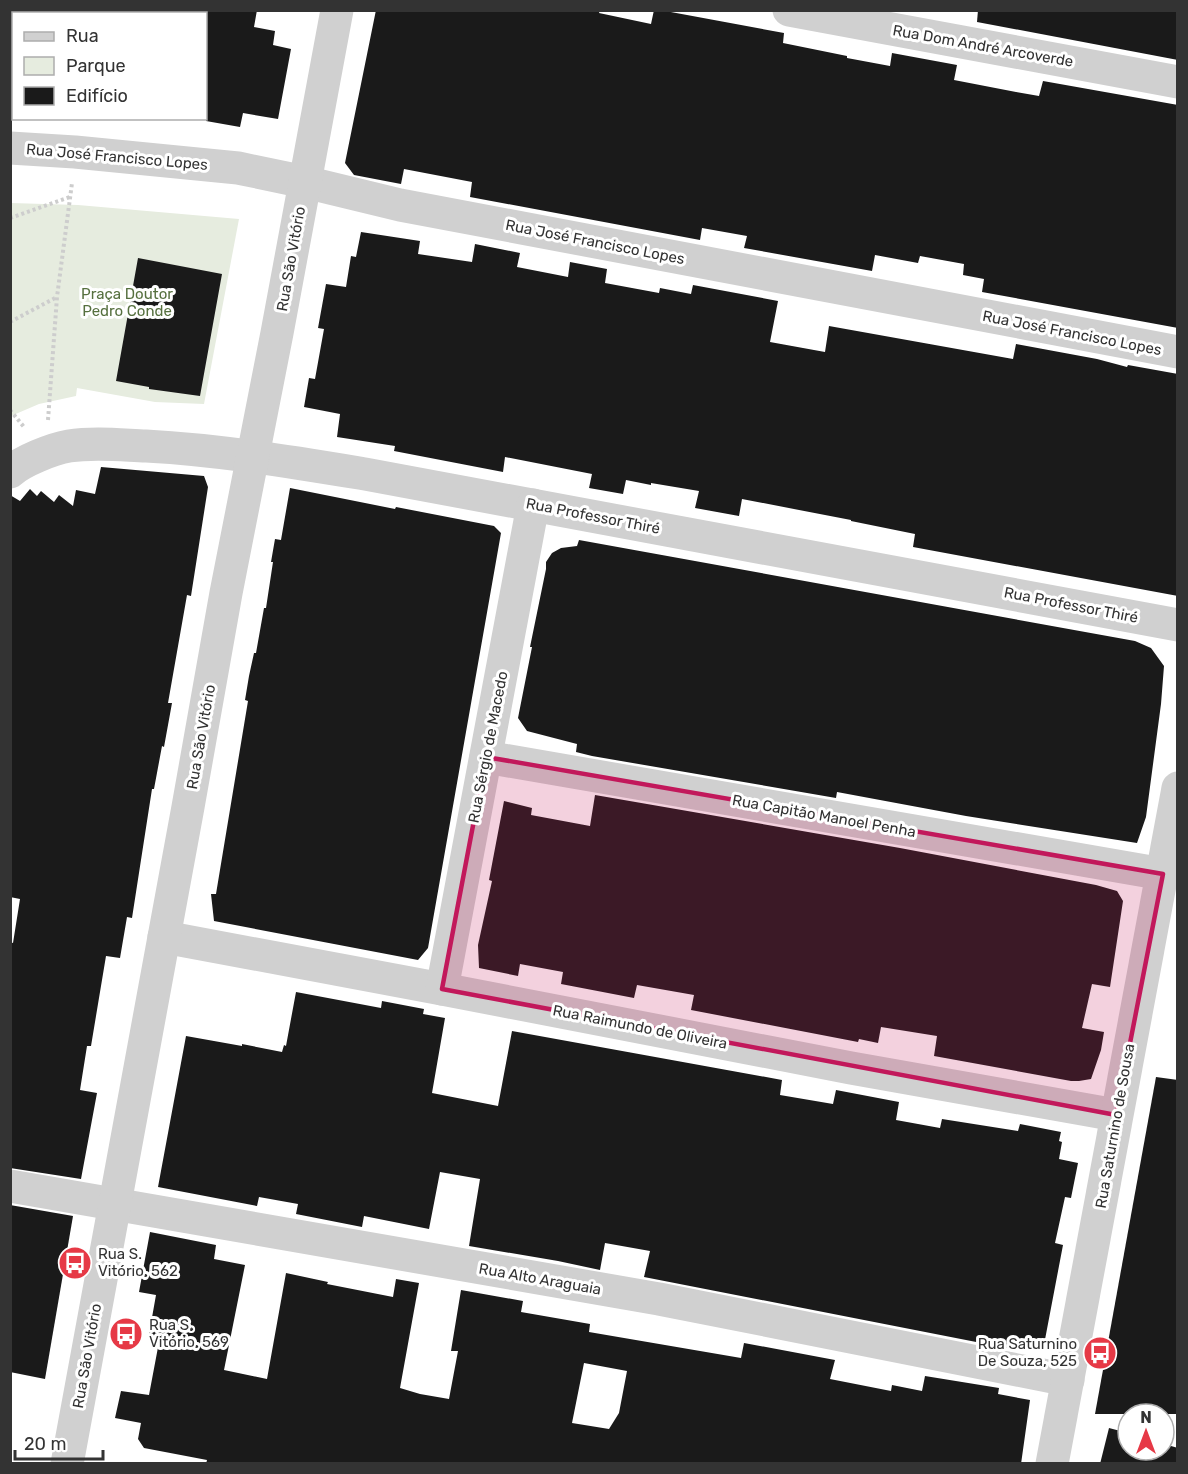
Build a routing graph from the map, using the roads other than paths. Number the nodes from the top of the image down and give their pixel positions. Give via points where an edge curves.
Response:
1 (338, 10) edge
2 (789, 10) edge
3 (1178, 82) edge
4 (10, 148) edge
5 (305, 182) junction
6 (1178, 352) edge
7 (253, 457) junction
8 (10, 472) edge
9 (533, 505) junction
10 (1178, 625) edge
11 (486, 757) junction
12 (1178, 788) edge
13 (1163, 874) junction
14 (164, 938) junction
15 (442, 989) junction
16 (1116, 1116) junction
17 (10, 1186) edge
18 (115, 1204) junction
19 (1068, 1380) junction
20 (69, 1463) edge
21 (1052, 1464) edge

1 - 5 street, Rua São Vitório
2 - 3 street, Rua Dom André Arcoverde
4 - 5 street, Rua José Francisco Lopes via 238,168
5 - 6 street, Rua José Francisco Lopes via 400,206
5 - 7 street, Rua São Vitório
7 - 8 street, Rua Professor Thiré via 171,447 67,446
7 - 9 street, Rua Professor Thiré
7 - 14 street, Rua São Vitório
9 - 10 street, Rua Professor Thiré
9 - 11 street, Rua Sérgio de Macedo
11 - 13 street, Rua Capitão Manoel Penha
11 - 15 street, Rua Sérgio de Macedo
12 - 13 street, Rua Saturnino de Sousa
13 - 16 street, Rua Saturnino de Sousa
14 - 15 street, Rua Raimundo de Oliveira
14 - 18 street, Rua São Vitório
15 - 16 street, Rua Raimundo de Oliveira
16 - 19 street, Rua Saturnino de Sousa
17 - 18 street, Rua Alto Araguaia
18 - 19 street, Rua Alto Araguaia via 658,1299
18 - 20 street, Rua São Vitório
19 - 21 street, Rua Saturnino de Sousa

